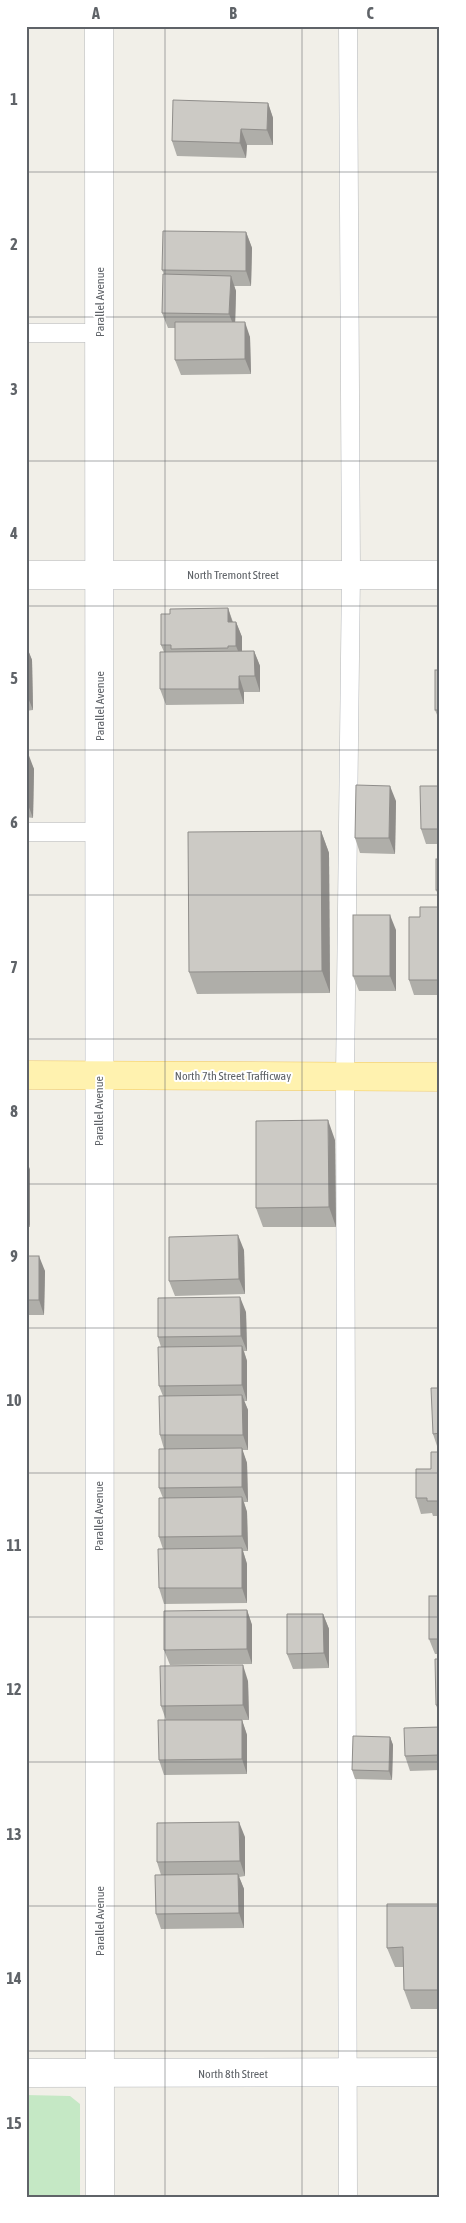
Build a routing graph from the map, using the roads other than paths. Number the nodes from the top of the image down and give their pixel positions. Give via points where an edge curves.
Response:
1 (99, 26) edge
2 (348, 26) edge
3 (26, 333) edge
4 (100, 333) junction
5 (351, 574) junction
6 (26, 575) edge
7 (101, 575) junction
8 (440, 575) edge
9 (26, 832) edge
10 (100, 832) junction
11 (26, 1075) edge
12 (99, 1075) junction
13 (345, 1077) junction
14 (440, 1077) edge
15 (440, 2072) edge
16 (26, 2073) edge
17 (100, 2074) junction
18 (348, 2074) junction
19 (100, 2197) edge
20 (348, 2197) edge

1 - 4 street, Parallel Avenue
2 - 5 lane
3 - 4 lane
4 - 7 street, Parallel Avenue
5 - 7 street, North Tremont Street
5 - 8 street, North Tremont Street
5 - 13 lane
6 - 7 street, North Tremont Street
7 - 10 street, Parallel Avenue
9 - 10 lane
10 - 12 street, Parallel Avenue
11 - 12 main road, North 7th Street Trafficway
12 - 13 main road, North 7th Street Trafficway
12 - 17 street, Parallel Avenue
13 - 14 main road, North 7th Street Trafficway
13 - 18 lane
15 - 18 street, North 8th Street
16 - 17 street, North 8th Street
17 - 18 street, North 8th Street
17 - 19 street, Parallel Avenue
18 - 20 lane

